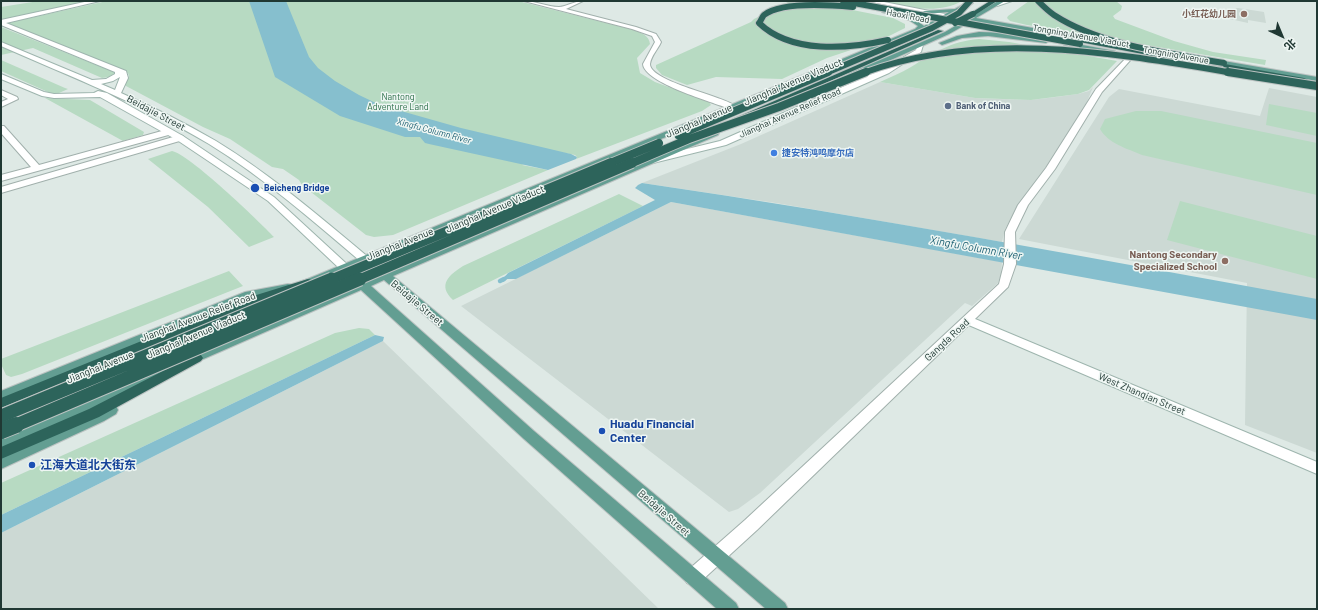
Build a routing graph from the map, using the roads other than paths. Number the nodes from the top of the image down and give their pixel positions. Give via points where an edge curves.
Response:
1 (97, 1) edge
2 (527, 1) edge
3 (580, 1) edge
4 (831, 1) edge
5 (843, 1) edge
6 (856, 1) edge
7 (869, 1) edge
8 (876, 1) edge
9 (1008, 1) edge
10 (1038, 1) edge
11 (972, 2) edge
12 (998, 2) edge
13 (561, 10) junction
14 (961, 10) junction
15 (884, 11) junction
16 (926, 12) junction
17 (947, 16) junction
18 (972, 20) junction
19 (1, 23) edge
20 (935, 24) junction
21 (962, 25) junction
22 (1026, 29) junction
23 (918, 30) junction
24 (1018, 32) junction
25 (1056, 42) junction
26 (1, 44) edge
27 (919, 48) junction
28 (1, 51) edge
29 (1131, 56) junction
30 (118, 70) junction
31 (1, 76) edge
32 (1317, 81) edge
33 (91, 82) junction
34 (81, 85) junction
35 (1317, 87) edge
36 (1, 92) edge
37 (117, 93) junction
38 (48, 95) junction
39 (104, 95) junction
40 (1, 105) edge
41 (733, 107) junction
42 (1, 128) edge
43 (169, 132) junction
44 (180, 138) junction
45 (688, 140) junction
46 (648, 162) junction
47 (37, 168) junction
48 (1, 178) edge
49 (1, 190) edge
50 (364, 259) junction
51 (344, 267) junction
52 (385, 276) junction
53 (308, 282) junction
54 (363, 286) junction
55 (968, 320) junction
56 (196, 358) junction
57 (1, 396) edge
58 (1, 403) edge
59 (1, 408) edge
60 (96, 415) junction
61 (1, 416) edge
62 (1, 431) edge
63 (1, 443) edge
64 (1, 452) edge
65 (1, 463) edge
66 (1317, 468) edge
67 (716, 557) junction
68 (693, 577) junction
69 (730, 609) edge
70 (779, 609) edge

1 - 19 street
2 - 13 street
3 - 13 street
4 - 15 street, Haoxi Road
5 - 24 highway, Tongning Avenue Viaduct, bridge
6 - 24 highway, Tongning Avenue Viaduct, bridge
7 - 16 street, Haoxi Road
8 - 24 highway, bridge
9 - 12 street
10 - 32 highway, bridge via 1053,16 1071,25 1122,42
11 - 14 highway, Jianghai Avenue Viaduct, bridge
12 - 18 main road, Jianghai Avenue
12 - 22 main road via 992,16 997,22
12 - 45 highway, Jianghai Avenue Viaduct, bridge via 940,31
13 - 41 street via 654,35 658,42 646,65 652,75
14 - 16 main road
14 - 17 main road, Jianghai Avenue
14 - 20 highway, Jianghai Avenue Viaduct, bridge
15 - 20 street, Haoxi Road
15 - 23 main road via 916,22 921,26
16 - 17 street, Haoxi Road
17 - 18 main road, Tongning Avenue
17 - 20 main road, Jianghai Avenue
18 - 21 main road, Jianghai Avenue
18 - 22 main road, Tongning Avenue
19 - 30 street
20 - 21 main road, Tongning Avenue
20 - 23 main road, Jianghai Avenue
20 - 24 highway, bridge via 865,45 835,46 786,39 767,31 759,23 764,15 783,8 834,5
20 - 61 highway, Jianghai Avenue Viaduct, bridge via 778,94
21 - 25 main road, Tongning Avenue
21 - 27 main road, Jianghai Avenue
22 - 32 main road, Tongning Avenue
23 - 41 main road, Jianghai Avenue
24 - 32 highway, Tongning Avenue Viaduct, bridge
24 - 35 highway, Tongning Avenue Viaduct, bridge
25 - 27 main road via 970,34
25 - 29 main road, Tongning Avenue
26 - 33 street, Beidajie Street
27 - 46 main road, Jianghai Avenue via 875,64
27 - 46 street, Jianghai Avenue Relief Road via 886,71 723,143
28 - 34 street, Beidajie Street
29 - 35 main road, Tongning Avenue
29 - 55 street, Gangda Road via 1099,91 1050,169 1023,205 1010,232 1010,264 1004,285
30 - 33 street via 120,75 113,79
30 - 37 street via 123,73 124,78
31 - 38 street
33 - 37 street, Beidajie Street
34 - 38 street via 77,90 65,94
34 - 39 street, Beidajie Street
35 - 45 highway, bridge via 1157,60 1103,54 1006,48 952,51 902,60 869,70 759,115
36 - 40 street via 14,99
37 - 50 street, Beidajie Street via 212,142 272,182
38 - 39 street
39 - 43 street, Beidajie Street
41 - 50 main road, Jianghai Avenue
42 - 47 street
43 - 44 street, Beidajie Street
43 - 47 street
44 - 49 street
44 - 51 street, Beidajie Street via 271,199
45 - 62 highway, Jianghai Avenue Viaduct, bridge
46 - 52 main road, Jianghai Avenue
47 - 48 street
50 - 51 main road, Jianghai Avenue
50 - 52 main road, Beidajie Street
51 - 53 main road, Jianghai Avenue
51 - 54 main road, Beidajie Street
52 - 54 main road, Jianghai Avenue
52 - 67 main road, Beidajie Street
53 - 57 main road, Jianghai Avenue Relief Road via 249,296
53 - 58 highway via 254,300
53 - 59 main road, Jianghai Avenue
54 - 56 main road, Jianghai Avenue
54 - 68 main road, Beidajie Street
55 - 66 street, West Zhanqian Street
55 - 67 street, Gangda Road
56 - 60 main road, Jianghai Avenue
56 - 63 main road, Jianghai Avenue
60 - 64 highway
60 - 65 main road
67 - 68 street, Gangda Road
67 - 70 main road, Beidajie Street
68 - 69 main road, Beidajie Street

